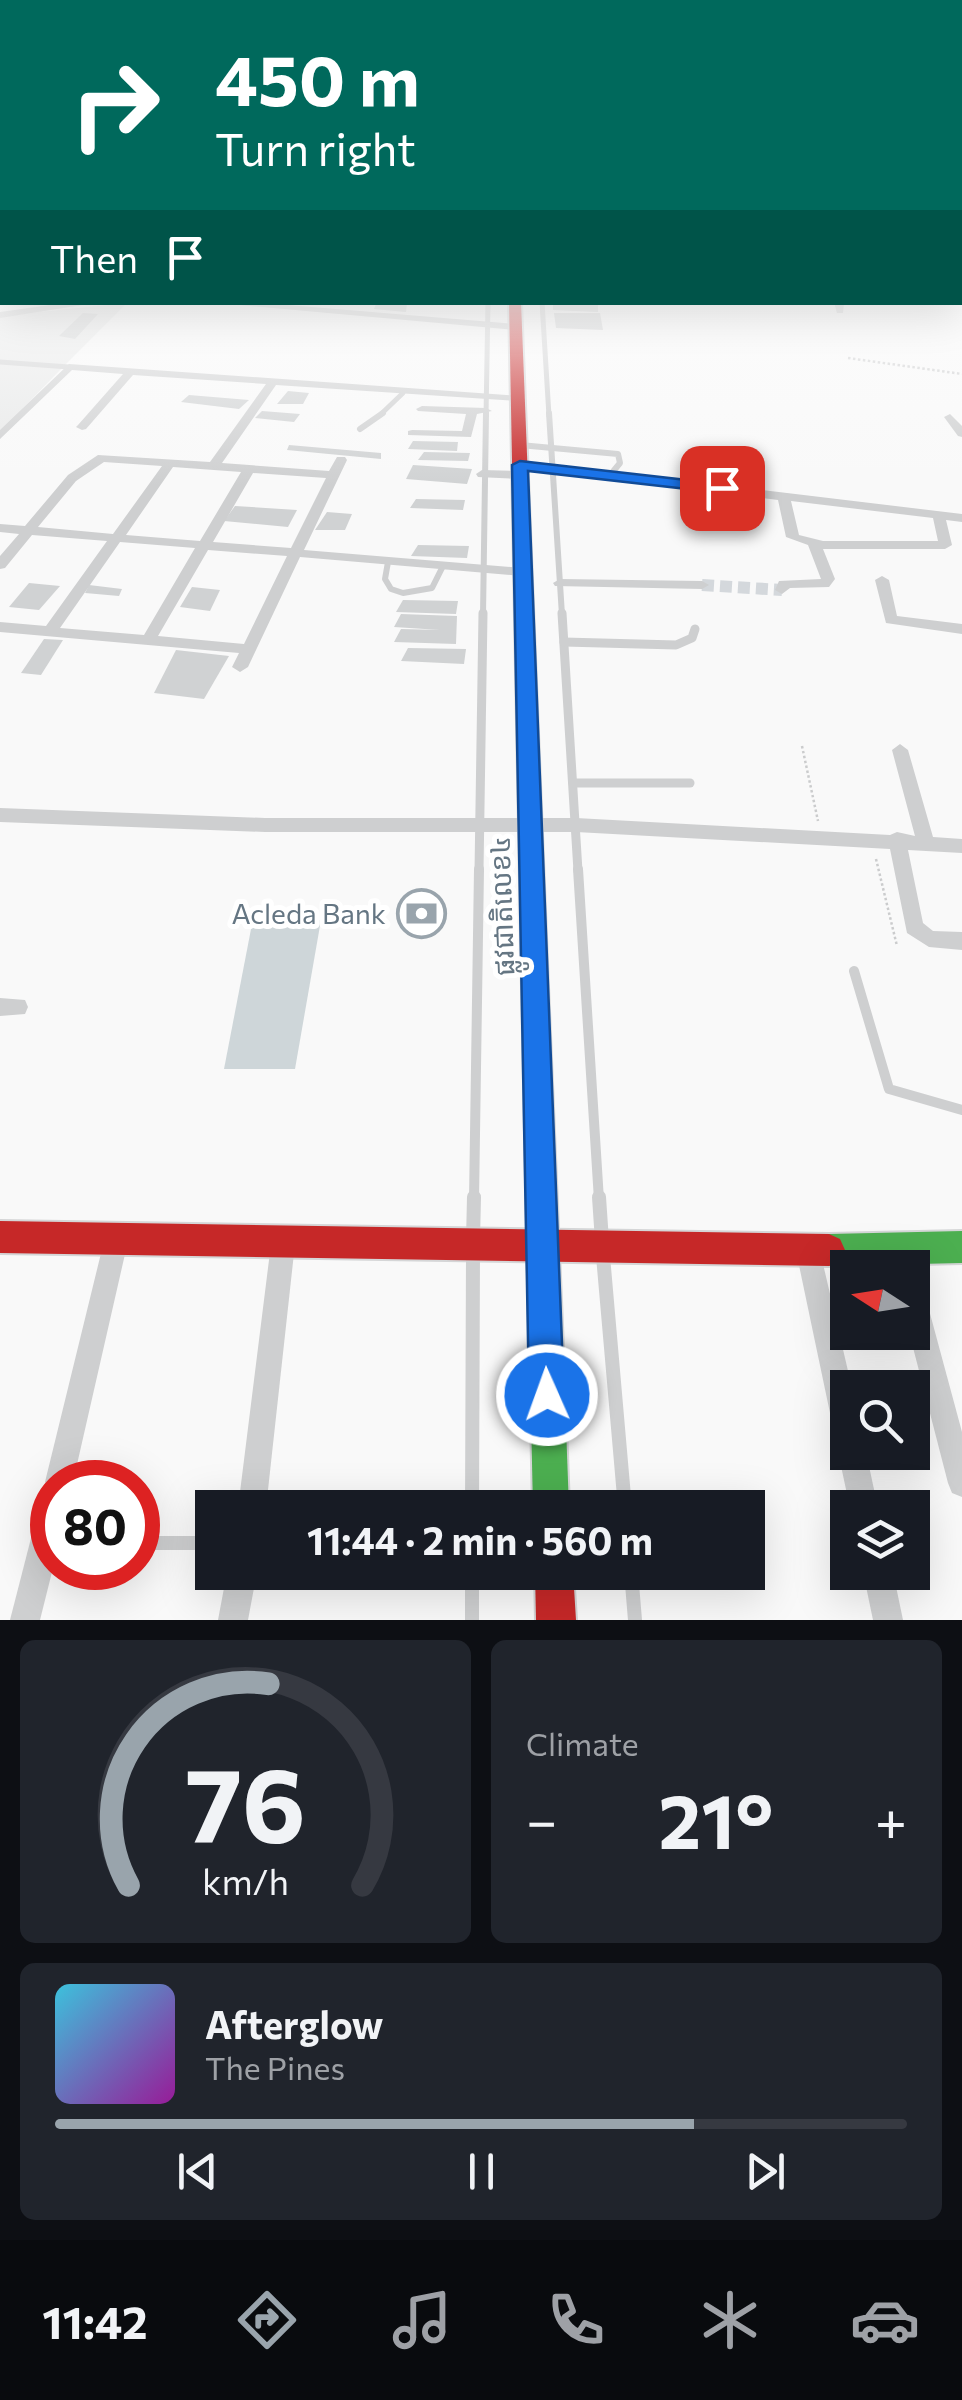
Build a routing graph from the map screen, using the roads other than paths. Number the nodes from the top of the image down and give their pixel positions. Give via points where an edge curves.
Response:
1 (487, 335) edge
2 (516, 335) edge
3 (544, 335) edge
4 (0, 362) edge
5 (69, 367) junction
6 (130, 372) junction
7 (272, 383) junction
8 (403, 394) junction
9 (518, 398) junction
10 (486, 405) junction
11 (422, 409) dead end
12 (472, 411) junction
13 (950, 417) dead end
14 (82, 427) dead end
15 (360, 429) dead end
16 (412, 434) dead end
17 (962, 434) edge
18 (0, 436) edge
19 (552, 448) junction
20 (341, 460) dead end
21 (520, 462) junction
22 (170, 463) junction
23 (214, 466) junction
24 (553, 467) junction
25 (250, 469) junction
26 (484, 474) junction
27 (610, 474) junction
28 (332, 475) junction
29 (784, 496) junction
30 (939, 515) junction
31 (962, 518) edge
32 (0, 528) edge
33 (28, 531) junction
34 (116, 539) junction
35 (820, 544) junction
36 (203, 547) junction
37 (294, 555) junction
38 (388, 562) junction
39 (0, 566) edge
40 (443, 566) junction
41 (484, 568) junction
42 (522, 572) junction
43 (882, 580) dead end
44 (560, 583) junction
45 (702, 585) tunnel mouth
46 (782, 590) tunnel mouth
47 (0, 626) edge
48 (695, 629) dead end
49 (962, 629) edge
50 (50, 631) junction
51 (148, 640) junction
52 (564, 642) junction
53 (249, 649) junction
54 (240, 667) dead end
55 (900, 750) dead end
56 (690, 782) dead end
57 (573, 783) junction
58 (0, 816) edge
59 (576, 826) junction
60 (480, 827) junction
61 (530, 828) junction
62 (897, 839) junction
63 (925, 840) junction
64 (962, 846) edge
65 (962, 941) edge
66 (854, 971) dead end
67 (962, 1110) edge
68 (0, 1237) edge
69 (116, 1241) junction
70 (283, 1244) junction
71 (602, 1244) junction
72 (473, 1245) junction
73 (541, 1245) junction
74 (962, 1247) edge
75 (808, 1251) junction
76 (830, 1253) edge
77 (930, 1253) edge
78 (927, 1350) edge
79 (834, 1370) edge
80 (64, 1460) edge
81 (962, 1483) edge
82 (254, 1490) edge
83 (472, 1490) edge
84 (551, 1490) edge
85 (623, 1490) edge
86 (160, 1542) edge
87 (195, 1543) edge
88 (34, 1590) edge
89 (239, 1590) edge
90 (472, 1590) edge
91 (555, 1590) edge
92 (632, 1590) edge
93 (882, 1590) edge
94 (25, 1620) edge
95 (233, 1620) edge
96 (472, 1620) edge
97 (556, 1620) edge
98 (635, 1620) edge
99 (888, 1620) edge

1 - 10 lane
2 - 9 main road, ផ្លូវជាតិលេខ៤
3 - 19 lane
4 - 5 lane
5 - 6 street
5 - 18 street
6 - 7 street
6 - 14 street
7 - 8 street
7 - 23 street
8 - 10 street
8 - 15 lane
9 - 10 street
9 - 21 main road, ផ្លូវជាតិលេខ៤
10 - 12 street
10 - 26 lane
11 - 12 street
12 - 16 street via 467,435
13 - 17 street
19 - 21 lane
19 - 24 lane
19 - 27 lane via 618,454 620,463
20 - 28 street
21 - 24 street
21 - 26 street
21 - 42 main road, ផ្លូវជាតិលេខ៤
22 - 23 street
22 - 33 street via 96,460
22 - 34 street
23 - 25 street
24 - 27 street
24 - 44 lane
25 - 28 street
25 - 36 street
26 - 41 lane
27 - 29 street
28 - 37 street
29 - 30 street
29 - 35 street via 793,536
30 - 31 street
30 - 35 street via 945,545
32 - 33 street
33 - 34 street
33 - 39 street
34 - 36 street
34 - 50 street
35 - 46 street via 814,546 828,578 824,584 784,584
36 - 37 street
36 - 51 street
37 - 38 street
37 - 53 street
38 - 40 street
38 - 40 lane via 385,579 403,593 432,588
40 - 41 street
41 - 42 street
41 - 60 lane
42 - 61 main road, ផ្លូវជាតិលេខ៤
43 - 49 street via 891,620
44 - 45 street
44 - 52 lane
47 - 50 street
48 - 52 lane via 692,638 676,644
50 - 51 street
51 - 53 street
52 - 57 lane
53 - 54 street
55 - 63 street
56 - 57 lane
57 - 59 lane
58 - 60 street
59 - 61 street
59 - 62 street
59 - 71 lane
60 - 61 street
60 - 72 lane
61 - 73 main road, ផ្លូវជាតិលេខ៤
62 - 63 street
62 - 65 street via 914,927 928,939
63 - 64 street
66 - 67 lane via 889,1089
68 - 69 main road
69 - 70 main road
69 - 80 street
70 - 72 main road
70 - 82 street
71 - 73 main road
71 - 75 main road
71 - 85 lane
72 - 73 main road
72 - 83 lane
73 - 84 main road, ផ្លូវជាតិលេខ៤
74 - 77 main road
75 - 76 main road
75 - 79 street
78 - 81 street
86 - 87 lane
88 - 94 street
89 - 95 street
90 - 96 lane
91 - 97 main road
92 - 98 lane
93 - 99 street

